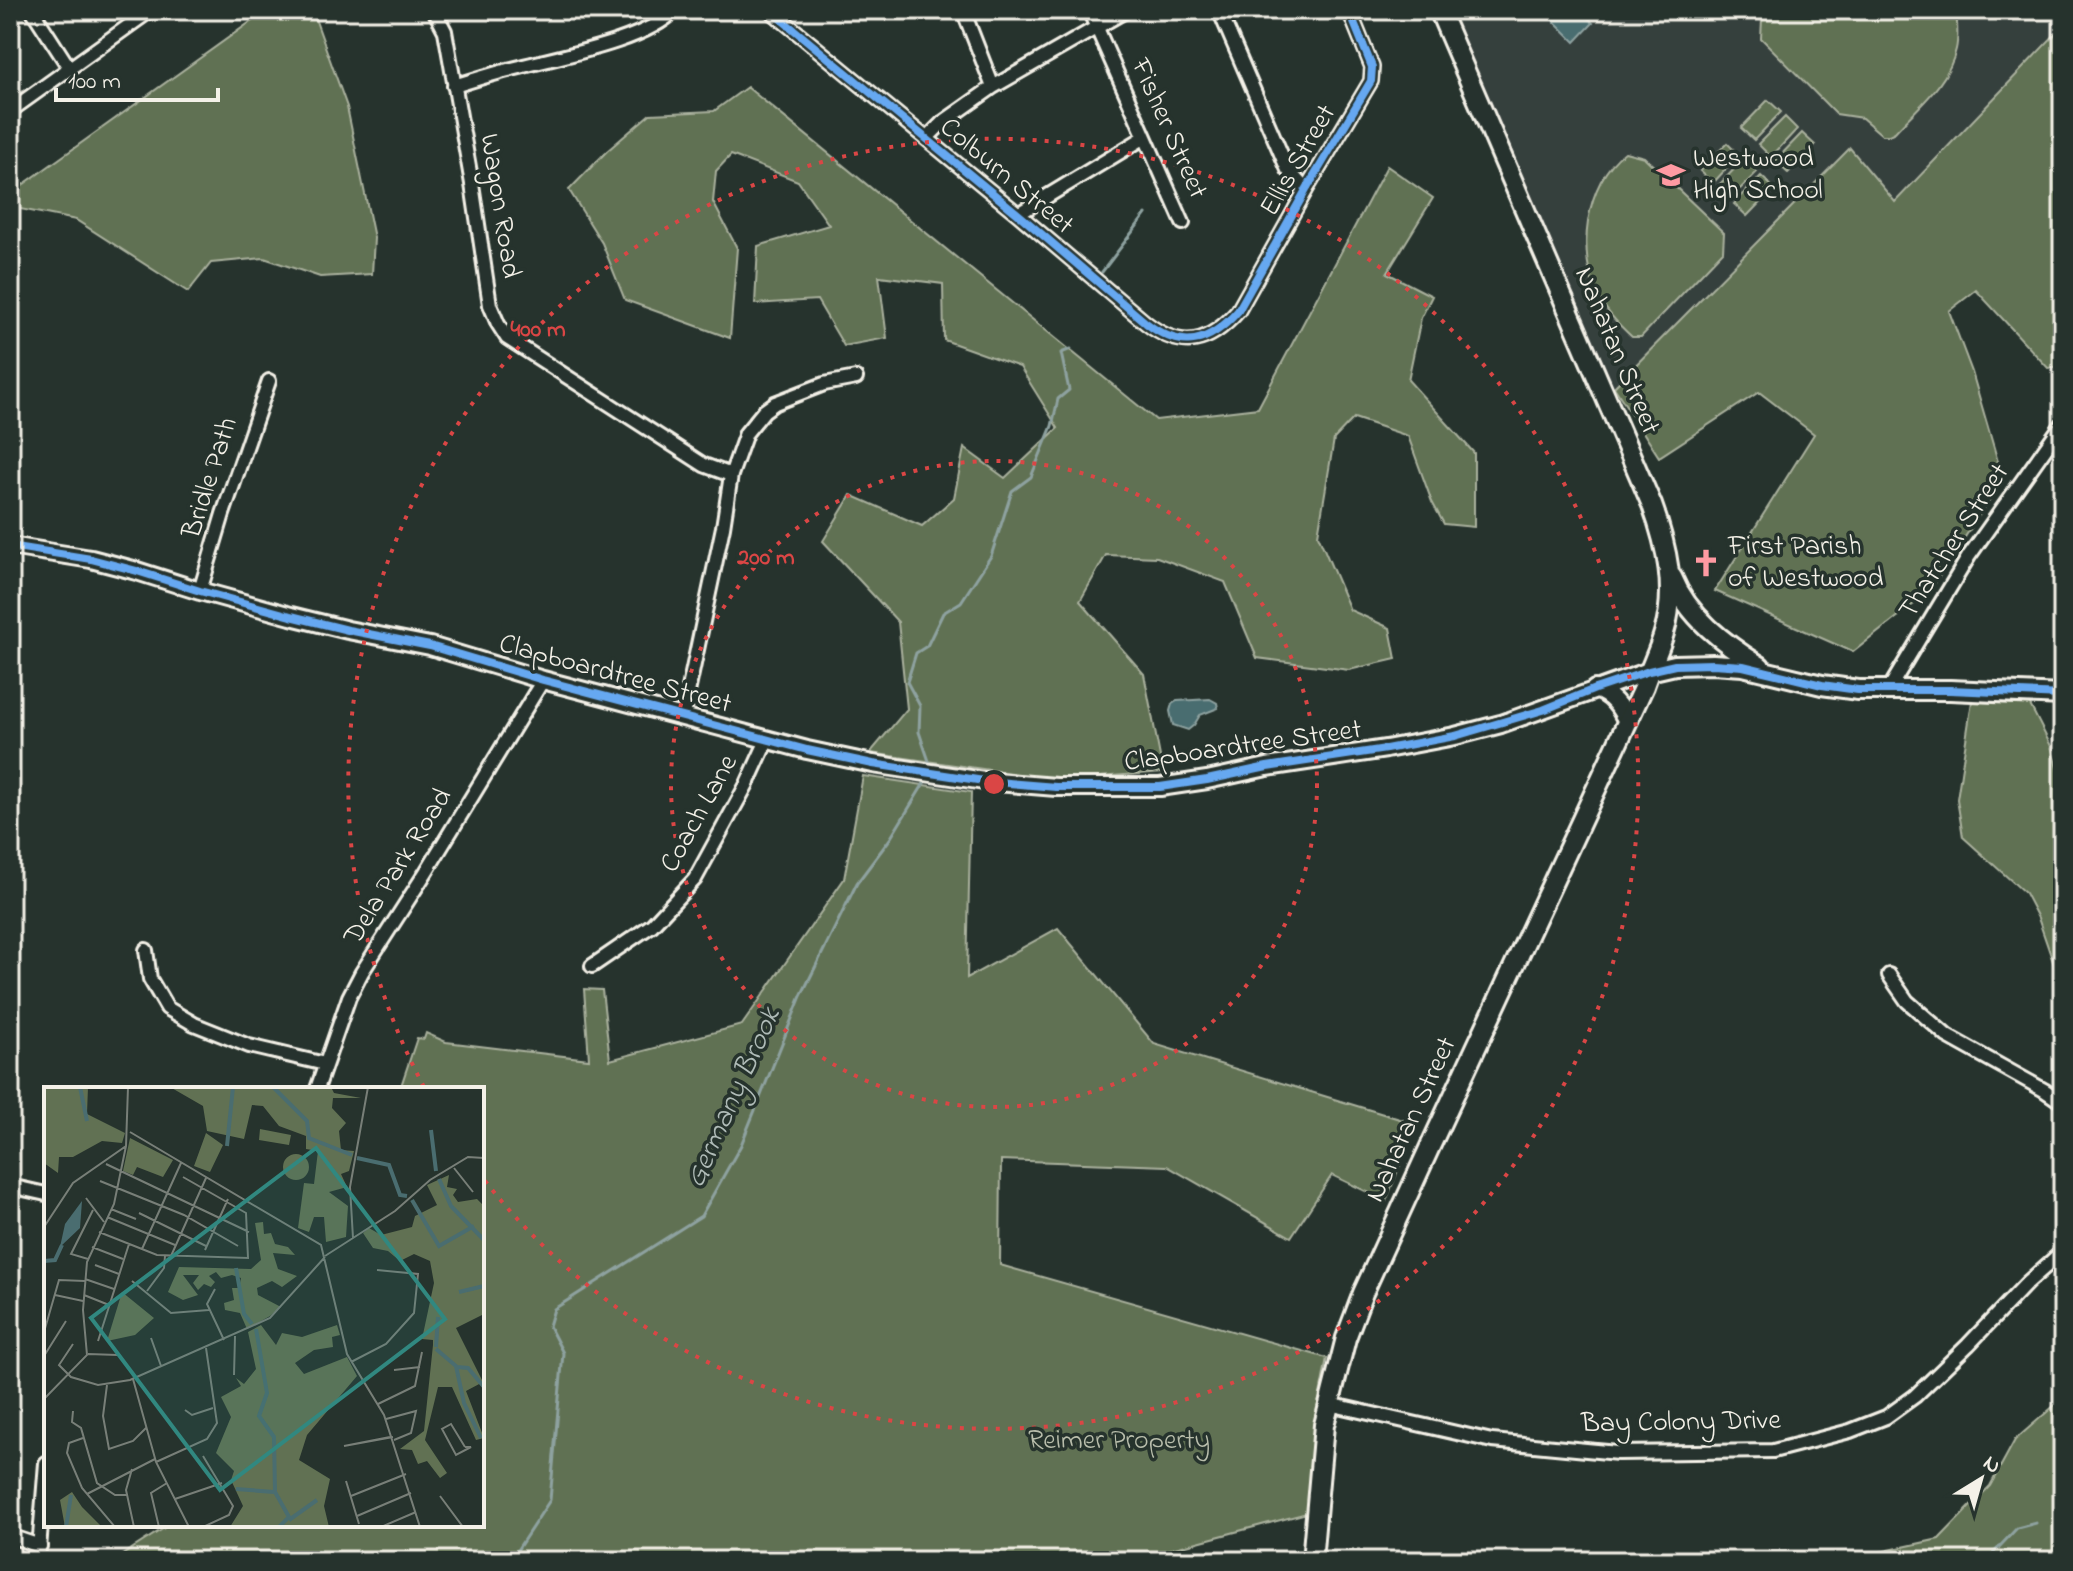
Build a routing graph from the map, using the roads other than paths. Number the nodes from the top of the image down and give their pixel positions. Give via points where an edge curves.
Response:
1 (32, 10) edge
2 (151, 10) edge
3 (434, 10) edge
4 (675, 10) edge
5 (770, 10) edge
6 (963, 10) edge
7 (1089, 10) edge
8 (1127, 10) edge
9 (1219, 10) edge
10 (1349, 10) edge
11 (1439, 10) edge
12 (1097, 27) junction
13 (70, 69) junction
14 (454, 86) junction
15 (993, 87) junction
16 (10, 111) edge
17 (1145, 137) junction
18 (927, 138) junction
19 (1306, 190) junction
20 (1018, 214) junction
21 (1183, 223) dead end
22 (1225, 327) joint
23 (856, 378) dead end
24 (269, 381) dead end
25 (2063, 423) edge
26 (731, 475) junction
27 (10, 546) edge
28 (1669, 567) junction
29 (200, 591) junction
30 (1649, 671) junction
31 (1770, 672) junction
32 (543, 680) junction
33 (1595, 689) junction
34 (1889, 689) junction
35 (2063, 695) edge
36 (683, 716) junction
37 (1627, 722) junction
38 (768, 738) junction
39 (146, 950) dead end
40 (592, 966) dead end
41 (1889, 975) dead end
42 (325, 1064) junction
43 (318, 1087) edge
44 (2063, 1103) edge
45 (10, 1186) edge
46 (44, 1194) edge
47 (2063, 1251) edge
48 (1329, 1404) junction
49 (44, 1491) edge
50 (10, 1536) edge
51 (40, 1546) junction
52 (38, 1561) edge
53 (1312, 1561) edge

1 - 13 street
2 - 13 street
3 - 14 street, Wagon Road via 445,31
4 - 14 street via 649,29 602,46
5 - 18 street, Colburn Street
6 - 15 street
7 - 12 street, Fisher Street
8 - 12 street
9 - 19 street via 1288,170
10 - 19 street, Ellis Street via 1372,67 1371,81
11 - 28 main road, Nahatan Street via 1652,505
12 - 15 street
12 - 17 street, Fisher Street
13 - 16 street
14 - 26 street, Wagon Road via 490,305 507,338 704,465
15 - 18 street
17 - 20 street
17 - 21 street, Fisher Street
18 - 20 street, Colburn Street
19 - 22 street, Ellis Street
20 - 22 street, Colburn Street via 1159,334 1191,341
23 - 26 street via 824,384 764,411 746,433
24 - 29 street, Bridle Path
25 - 34 street, Thatcher Street via 1969,556
26 - 36 street
27 - 29 street, Clapboardtree Street via 91,559
28 - 30 main road, Nahatan Street via 1665,628
28 - 31 main road, Clapboardtree Street via 1684,600 1717,636
29 - 32 street, Clapboardtree Street via 312,622 430,646
30 - 31 main road, Clapboardtree Street via 1695,664
30 - 33 street, Clapboardtree Street
30 - 37 main road, Nahatan Street
31 - 34 main road, Clapboardtree Street via 1822,685
32 - 36 street, Clapboardtree Street
32 - 42 street, Dela Park Road via 362,972
33 - 37 street via 1614,699
33 - 38 street, Clapboardtree Street via 1455,736 1160,787 984,781 873,764
34 - 35 main road, Clapboardtree Street
36 - 38 street, Clapboardtree Street
37 - 48 main road, Nahatan Street via 1363,1293
38 - 40 street, Coach Lane via 695,879 652,925
39 - 42 street via 150,979 167,1008 249,1046
41 - 44 street via 1907,1001 1947,1036
42 - 43 street, Dela Park Road
45 - 46 street
47 - 48 street, Bay Colony Drive via 1915,1396 1886,1417 1773,1451 1618,1453 1492,1441
48 - 53 main road, Nahatan Street
49 - 51 street
50 - 51 street
51 - 52 street

